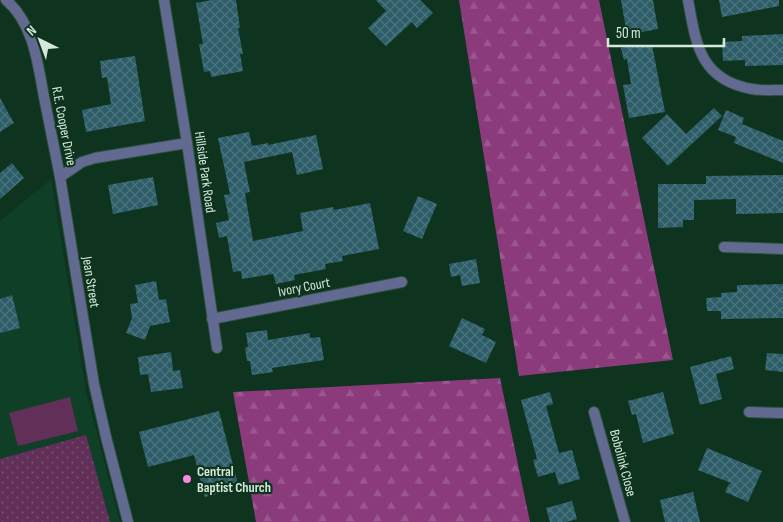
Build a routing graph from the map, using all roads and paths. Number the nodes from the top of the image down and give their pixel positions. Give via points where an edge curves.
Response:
1 (6, 0) edge
2 (164, 0) edge
3 (688, 0) edge
4 (783, 90) edge
5 (187, 143) junction
6 (60, 177) junction
7 (724, 248) dead end
8 (783, 249) edge
9 (402, 282) dead end
10 (212, 319) junction
11 (217, 348) dead end
12 (594, 412) dead end
13 (749, 412) dead end
14 (783, 413) edge
15 (128, 522) edge
16 (625, 522) edge

1 - 6 street, R.E. Cooper Drive via 24,23 35,50
2 - 5 street, Hillside Park Road
3 - 4 street via 697,43 712,71 746,88
5 - 6 street via 95,158 82,162
5 - 10 street, Hillside Park Road
6 - 15 street, Jean Street via 94,384
7 - 8 street
9 - 10 street, Ivory Court
10 - 11 street, Hillside Park Road
12 - 16 street, Bobolink Close
13 - 14 street

